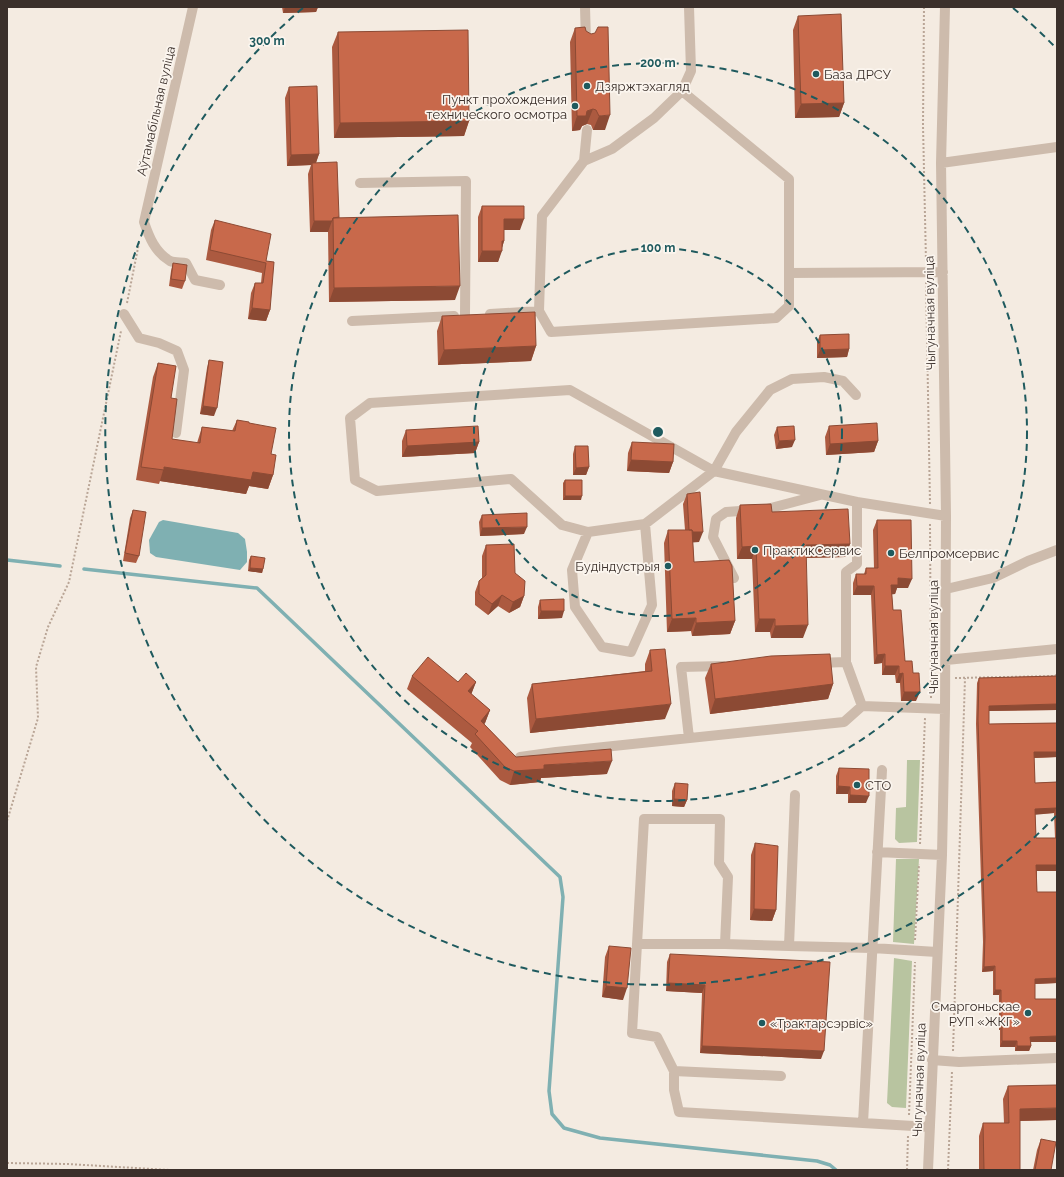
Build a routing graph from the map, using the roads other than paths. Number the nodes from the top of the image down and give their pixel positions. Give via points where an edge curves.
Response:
1 (193, 7) edge
2 (586, 7) edge
3 (689, 7) edge
4 (945, 7) edge
5 (586, 42) edge
6 (682, 91) junction
7 (587, 130) dead end
8 (1057, 146) edge
9 (584, 161) junction
10 (941, 163) junction
11 (360, 183) dead end
12 (943, 272) junction
13 (789, 273) junction
14 (220, 285) dead end
15 (539, 311) junction
16 (124, 314) road end
17 (473, 315) junction
18 (352, 321) dead end
19 (856, 395) dead end
20 (176, 433) edge
21 (714, 471) junction
22 (822, 495) junction
23 (857, 502) junction
24 (946, 516) junction
25 (645, 524) junction
26 (588, 532) junction
27 (1057, 550) edge
28 (734, 578) edge
29 (946, 589) junction
30 (1057, 649) edge
31 (946, 660) junction
32 (846, 662) junction
33 (806, 663) edge
34 (736, 665) edge
35 (862, 706) junction
36 (946, 709) junction
37 (689, 738) junction
38 (510, 753) edge
39 (882, 770) dead end
40 (795, 795) dead end
41 (877, 852) junction
42 (942, 855) junction
43 (637, 944) junction
44 (726, 944) junction
45 (789, 946) junction
46 (872, 948) junction
47 (937, 952) junction
48 (1057, 1058) edge
49 (932, 1060) junction
50 (674, 1072) junction
51 (782, 1076) dead end
52 (863, 1124) junction
53 (930, 1127) junction
54 (928, 1170) edge

1 - 14 street, Аўтамабільная вуліца via 144,222 151,242 171,261 186,263 195,280
2 - 5 street
3 - 6 street via 691,71
4 - 10 street, Чыгуначная вуліца
6 - 9 street via 654,118 612,148
6 - 13 street via 789,179
7 - 9 street
8 - 10 street
9 - 15 street via 542,216
10 - 12 street, Чыгуначная вуліца
11 - 17 street via 466,181
12 - 13 street
12 - 24 street, Чыгуначная вуліца
13 - 15 street via 789,306 776,318 551,332
15 - 17 street
16 - 20 street via 139,338 177,351 184,370
17 - 18 street
19 - 21 street via 843,381 824,377 792,379 770,390 736,432
21 - 22 street
21 - 25 street
21 - 26 street via 570,390 370,404 350,418 355,480 377,491 511,479 562,525
22 - 23 street
22 - 28 street via 767,509 726,512 716,519 714,537
23 - 24 street
23 - 32 street via 857,564 846,572
24 - 29 street, Чыгуначная вуліца
25 - 26 street
25 - 26 street via 652,605 631,652 602,647 575,606 572,570
27 - 29 street via 993,578
29 - 31 street, Чыгуначная вуліца
30 - 31 street
31 - 36 street, Чыгуначная вуліца
32 - 33 street
32 - 35 street
34 - 37 street via 681,667
35 - 36 street
35 - 37 street via 844,722
36 - 42 street, Чыгуначная вуліца
37 - 38 street via 516,758
39 - 41 street
40 - 45 street
41 - 42 street
41 - 46 street
42 - 47 street, Чыгуначная вуліца
43 - 44 street
43 - 44 street via 644,819 720,819 719,863 728,877
43 - 50 street via 632,1033 657,1037
44 - 45 street
45 - 46 street
46 - 47 street
46 - 52 street
47 - 49 street, Чыгуначная вуліца
48 - 49 street
49 - 53 street, Чыгуначная вуліца
50 - 51 street
50 - 52 street via 674,1090 679,1112
52 - 53 street
53 - 54 street, Чыгуначная вуліца

